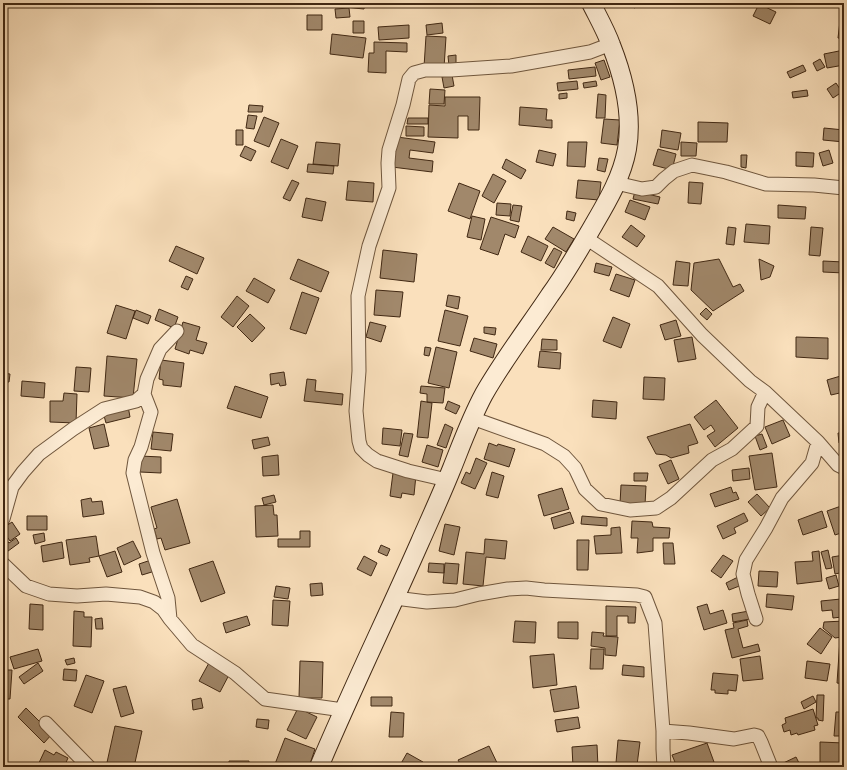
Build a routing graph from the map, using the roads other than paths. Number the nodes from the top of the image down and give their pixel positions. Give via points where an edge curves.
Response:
1 (591, 3) edge
2 (611, 44) junction
3 (616, 183) junction
4 (844, 188) edge
5 (586, 238) junction
6 (177, 331) dead end
7 (765, 392) junction
8 (144, 394) junction
9 (472, 418) junction
10 (818, 442) junction
11 (844, 468) edge
12 (447, 480) junction
13 (3, 519) edge
14 (3, 564) edge
15 (395, 598) junction
16 (170, 619) junction
17 (756, 619) dead end
18 (343, 710) junction
19 (46, 723) dead end
20 (663, 731) junction
21 (89, 767) edge
22 (319, 767) edge
23 (664, 767) edge
24 (771, 767) edge

1 - 2 main road
2 - 3 main road via 627,101 628,124 627,148
2 - 12 street via 590,52 511,66 425,70 414,73 409,79 389,150 389,188 370,246 358,296 360,371 356,411 359,441 361,448 368,455 377,461 408,471
3 - 4 street via 642,189 656,187 674,171 692,165 766,184
3 - 5 main road
5 - 7 street via 658,286 702,335
5 - 9 main road via 552,293 504,361
6 - 8 street via 160,349 146,379
7 - 9 street via 758,406 757,426 732,449 712,460 671,498 656,508 630,510 601,504 585,489 575,468 564,456 545,444
7 - 10 street
8 - 13 street via 136,401 104,409 39,454 12,487
8 - 16 street via 151,412 133,474 153,553 168,598
9 - 12 main road
10 - 11 street via 838,465
10 - 17 street via 812,463 782,498 746,560 743,574
12 - 15 main road
14 - 16 street via 26,586 49,594 140,596 154,602
15 - 18 main road
15 - 20 street via 427,602 455,600 508,589 526,588 646,597 655,623
16 - 18 street via 192,645 235,673 265,699
18 - 22 main road
19 - 21 street
20 - 23 street
20 - 24 street via 734,739 758,736

